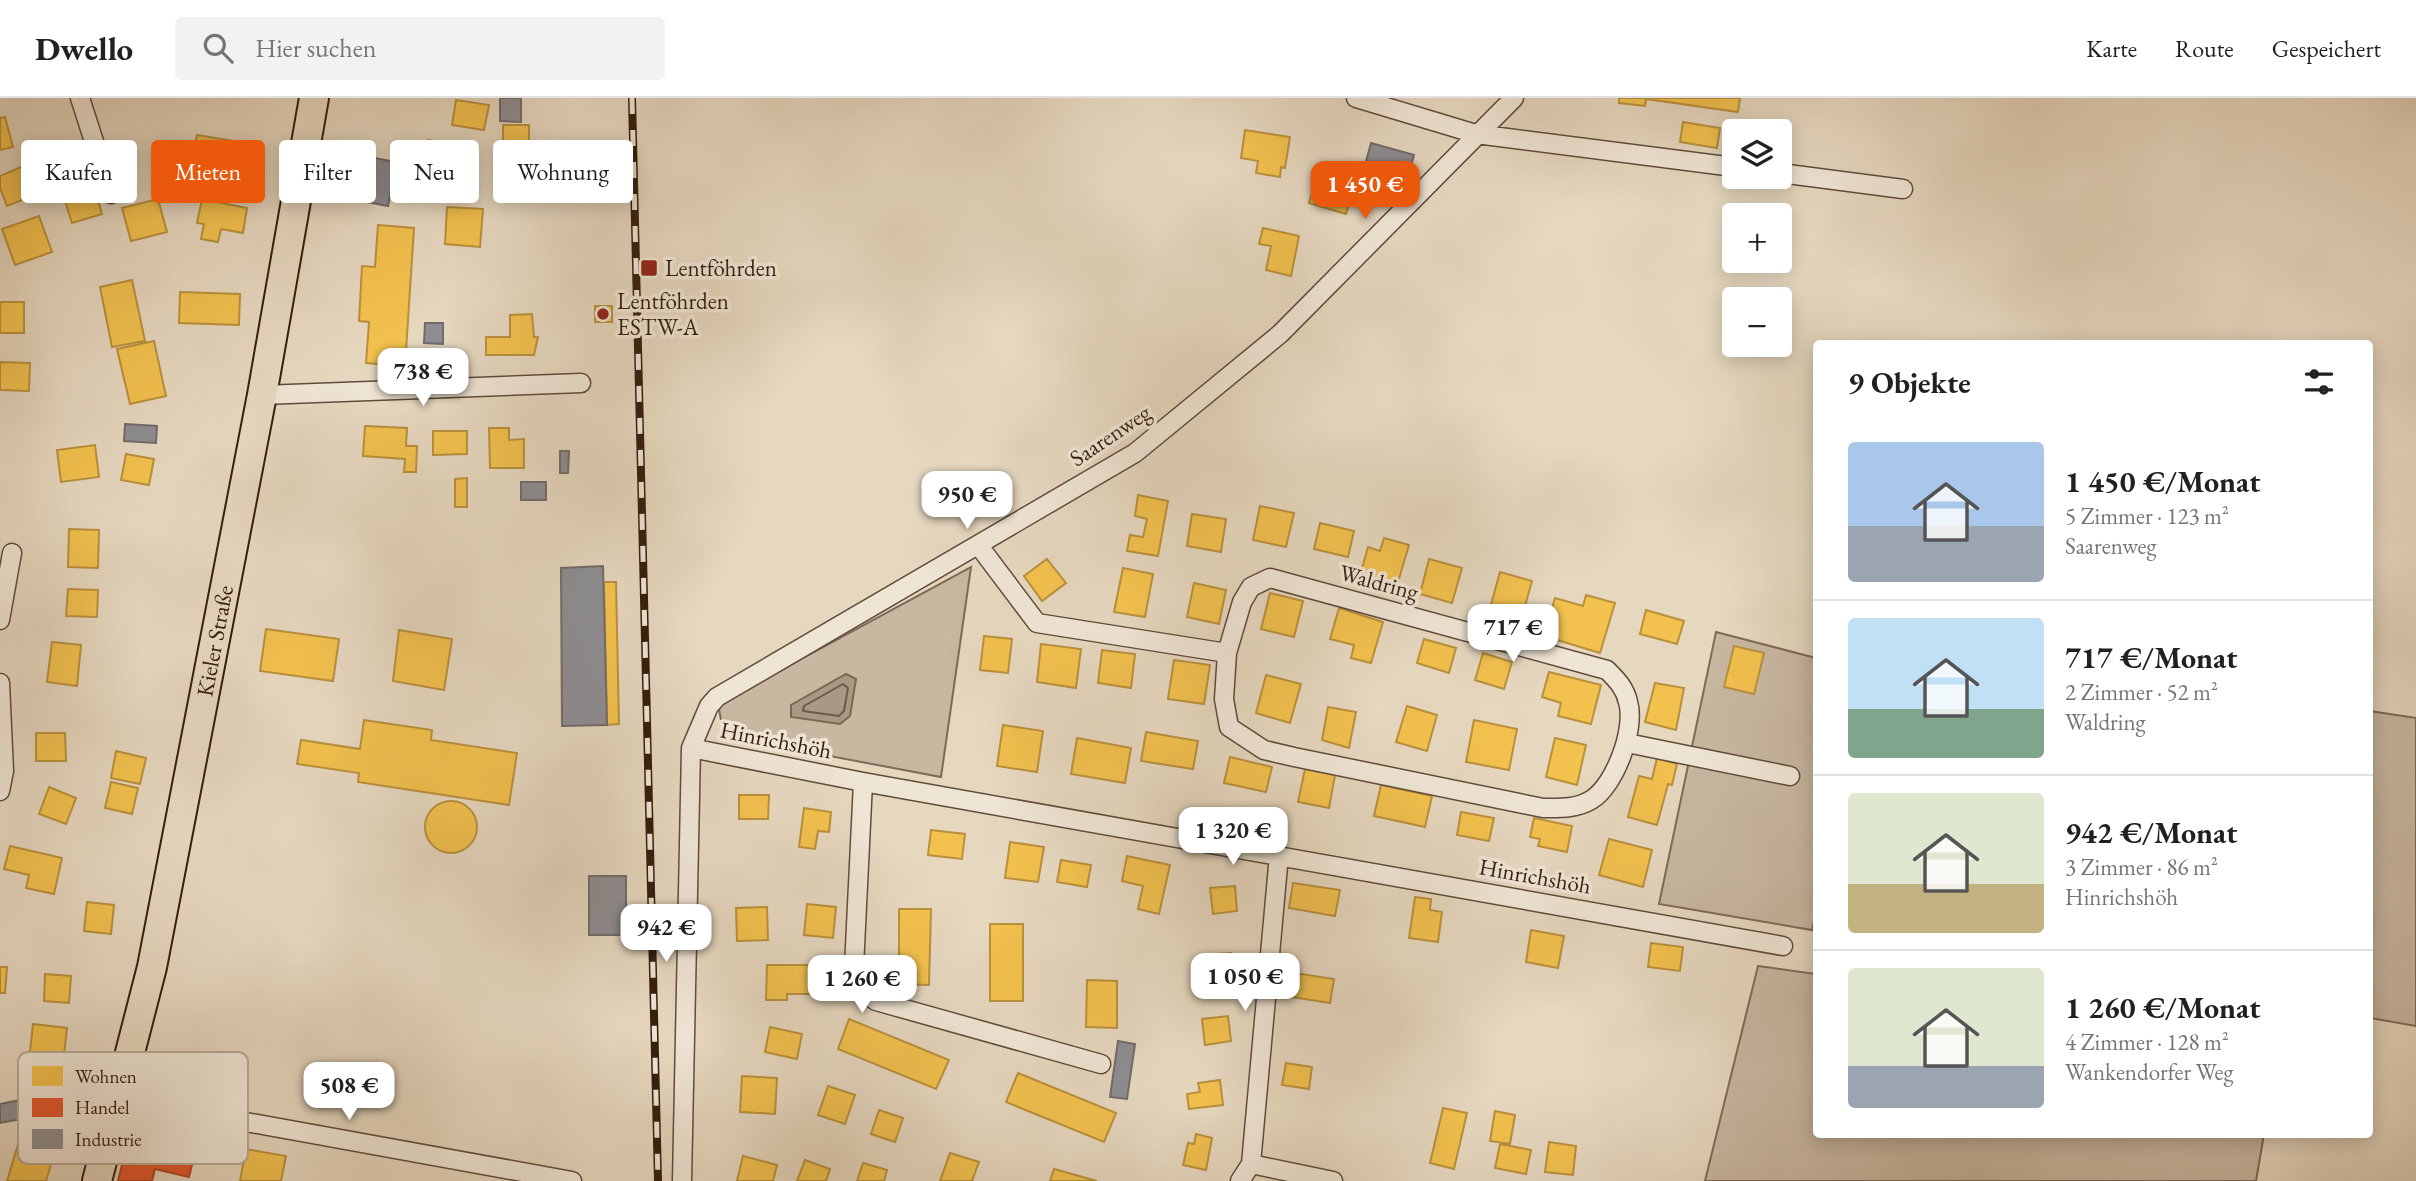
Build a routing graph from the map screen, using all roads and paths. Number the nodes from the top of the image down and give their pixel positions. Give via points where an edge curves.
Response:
1 (80, 98) edge
2 (314, 98) edge
3 (1356, 98) edge
4 (1514, 98) edge
5 (1476, 134) junction
6 (94, 140) edge
7 (1722, 165) edge
8 (1792, 175) edge
9 (1903, 189) dead end
10 (581, 383) dead end
11 (262, 395) junction
12 (979, 547) junction
13 (12, 553) dead end
14 (0, 620) edge
15 (1227, 653) junction
16 (0, 682) edge
17 (1627, 743) junction
18 (691, 748) junction
19 (1790, 776) dead end
20 (863, 782) junction
21 (0, 791) edge
22 (1279, 855) junction
23 (1783, 946) dead end
24 (131, 1052) edge
25 (1101, 1064) dead end
26 (248, 1122) edge
27 (102, 1164) edge
28 (1251, 1164) junction
29 (97, 1181) edge
30 (572, 1181) edge
31 (681, 1181) edge
32 (1240, 1181) edge
33 (1333, 1181) edge

1 - 6 street
2 - 11 main road, Kieler Straße
3 - 5 street
4 - 5 street, Saarenweg
5 - 7 street
5 - 12 street, Saarenweg via 1280,334 1135,453
8 - 9 street
10 - 11 street
11 - 24 main road, Kieler Straße via 152,967
12 - 15 street via 1037,623
12 - 18 street, Saarenweg via 847,618 717,698
13 - 14 street
15 - 17 street, Waldring via 1224,699 1229,727 1264,750 1543,808 1569,808 1592,800
15 - 17 street, Waldring via 1242,602 1251,587 1270,578 1608,670 1623,687 1630,705
16 - 21 street via 4,771
17 - 19 street
18 - 20 street, Hinrichshöh
18 - 31 street, Hinrichshöh
20 - 22 street, Hinrichshöh
20 - 25 street via 854,967 859,988 876,1001
22 - 23 street, Hinrichshöh
22 - 28 street
26 - 30 street
27 - 29 main road, Kieler Straße
28 - 32 street
28 - 33 street

